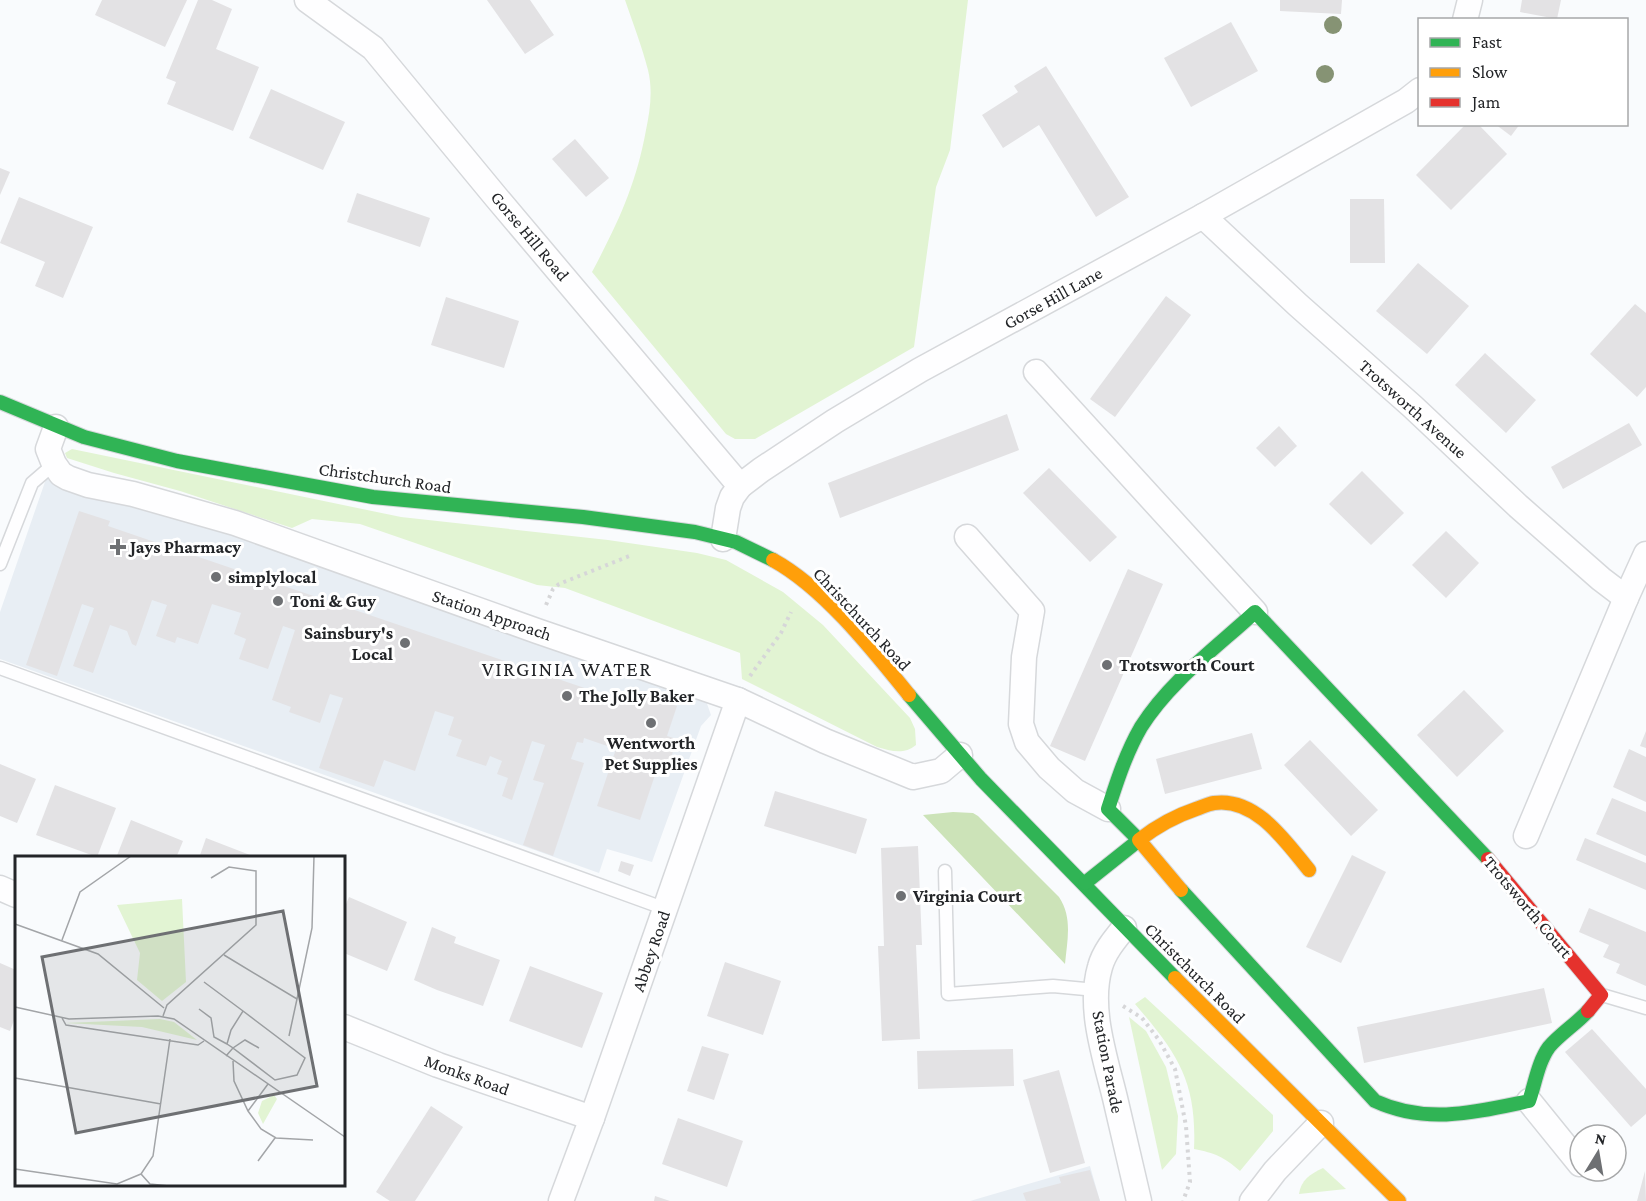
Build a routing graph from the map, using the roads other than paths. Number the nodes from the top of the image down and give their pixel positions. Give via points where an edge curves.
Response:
1 (307, 0) edge
2 (1470, 0) edge
3 (1466, 18) edge
4 (1418, 91) edge
5 (1203, 216) junction
6 (1036, 372) dead end
7 (0, 402) edge
8 (56, 427) junction
9 (54, 464) junction
10 (740, 486) junction
11 (967, 537) dead end
12 (723, 539) junction
13 (1646, 554) edge
14 (0, 564) edge
15 (1626, 598) junction
16 (1255, 612) junction
17 (0, 668) edge
18 (738, 700) junction
19 (960, 755) junction
20 (1108, 809) junction
21 (1526, 836) dead end
22 (1138, 840) junction
23 (1309, 870) dead end
24 (945, 871) dead end
25 (1085, 883) junction
26 (0, 888) edge
27 (15, 895) edge
28 (666, 909) junction
29 (1124, 928) junction
30 (1096, 990) junction
31 (1601, 995) junction
32 (1646, 1008) edge
33 (345, 1027) edge
34 (1529, 1101) junction
35 (592, 1118) junction
36 (1321, 1123) junction
37 (1568, 1149) edge
38 (561, 1201) edge
39 (1140, 1201) edge
40 (1252, 1201) edge
41 (1399, 1201) edge

1 - 10 street, Gorse Hill Road via 373,48
2 - 3 street
4 - 5 street, Gorse Hill Lane
5 - 10 street, Gorse Hill Lane via 920,370 835,421
5 - 15 street, Trotsworth Avenue via 1518,506
6 - 16 street, Trotsworth Court
7 - 8 street, Christchurch Road
8 - 9 street via 48,449
8 - 12 street, Christchurch Road via 140,452 311,487 408,502 610,520
9 - 14 lane via 32,483
9 - 18 street, Station Approach via 61,474 88,485 234,524
10 - 12 street, Gorse Hill Lane via 728,508
11 - 20 street via 1032,611 1021,705 1021,724 1027,742 1075,791
12 - 19 street, Christchurch Road via 771,558 808,586 868,647
13 - 15 street
15 - 21 street
16 - 20 street via 1170,690 1148,717 1136,737
16 - 31 street, Trotsworth Court via 1464,833
17 - 28 lane
18 - 19 street, Station Approach via 913,777 941,771
18 - 28 street, Abbey Road
19 - 25 street, Christchurch Road
20 - 22 street
22 - 23 street via 1183,812 1217,803 1229,804 1260,816
22 - 25 street
22 - 34 street via 1375,1101 1387,1109 1418,1116
24 - 30 lane via 948,994 1053,987
25 - 29 street, Christchurch Road
26 - 27 street
28 - 35 street, Abbey Road
29 - 30 street, Station Parade via 1100,965
29 - 36 street, Christchurch Road
30 - 39 street, Station Parade via 1106,1061
31 - 32 lane
31 - 34 street via 1550,1046
33 - 35 street, Monks Road via 438,1065
34 - 37 street
35 - 38 street, Abbey Road
36 - 40 street
36 - 41 street, Christchurch Road

